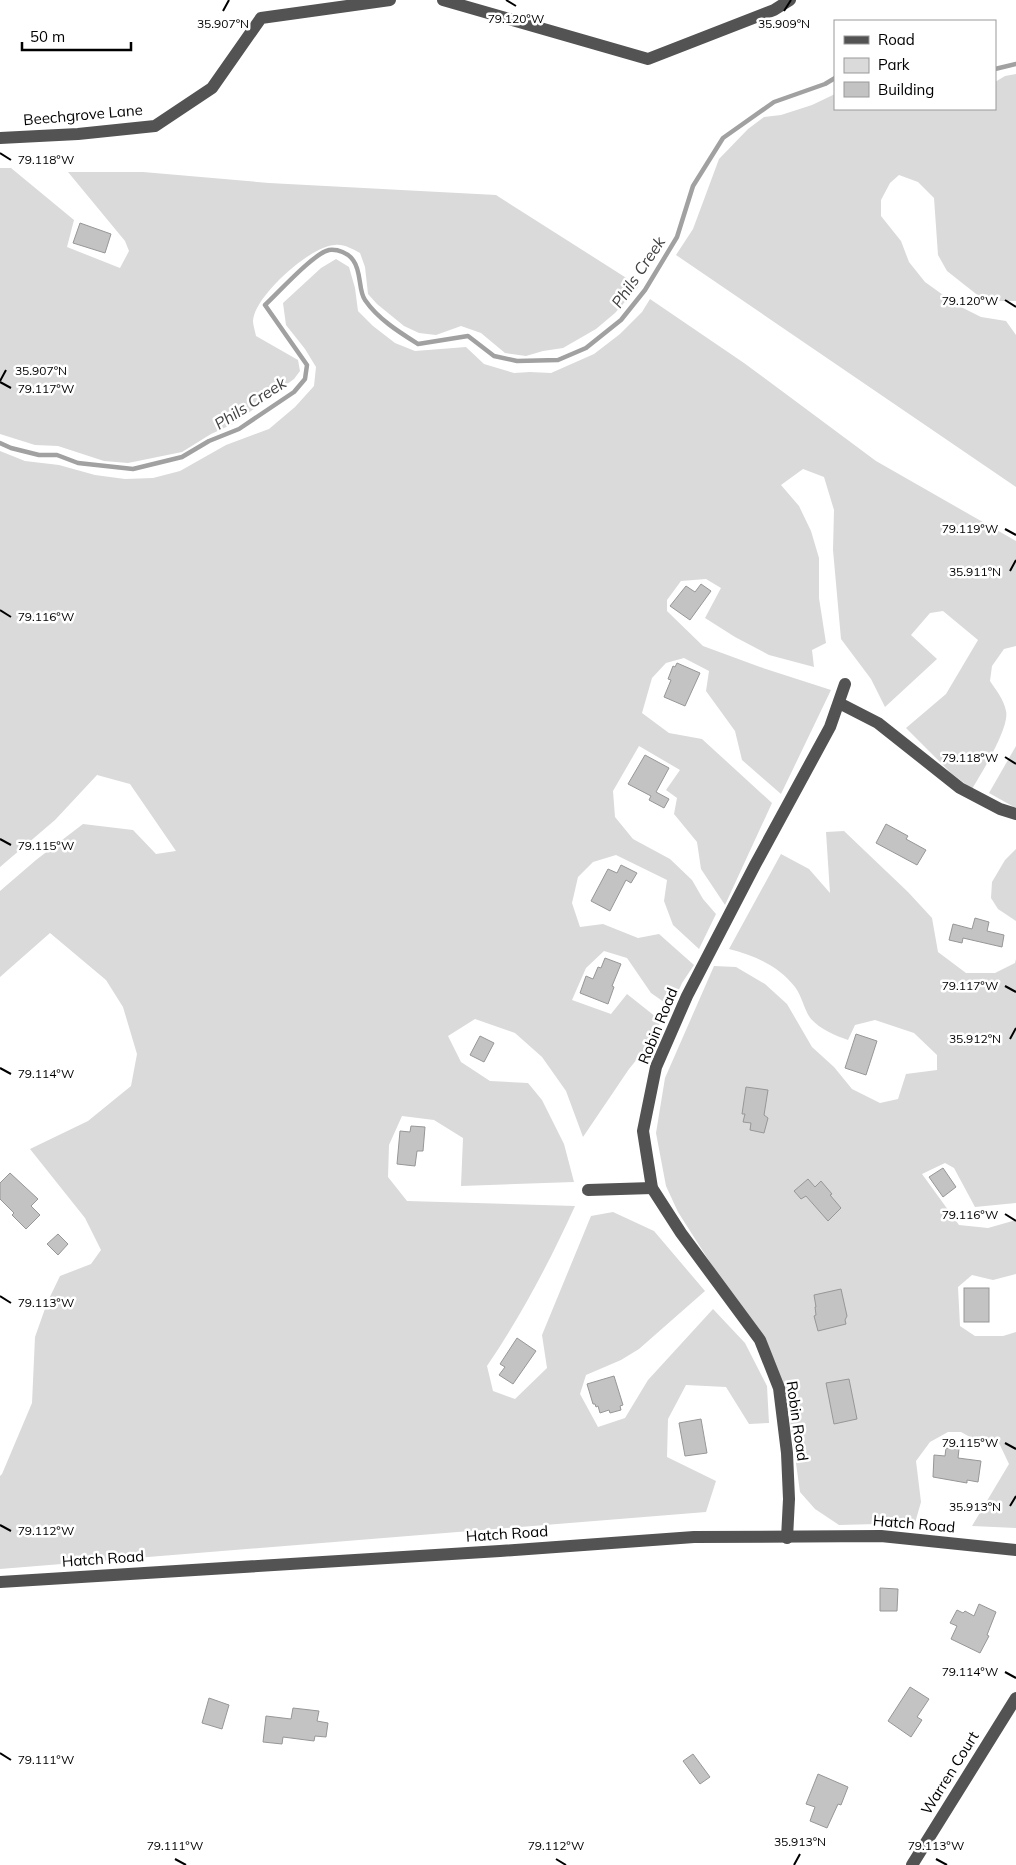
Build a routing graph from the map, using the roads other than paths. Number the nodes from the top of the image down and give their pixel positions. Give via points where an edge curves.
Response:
1 (390, 0) edge
2 (443, 0) edge
3 (790, 0) edge
4 (0, 138) edge
5 (845, 684) dead end
6 (839, 702) junction
7 (1016, 814) edge
8 (652, 1188) junction
9 (588, 1190) dead end
10 (787, 1538) junction
11 (1016, 1550) edge
12 (0, 1582) edge
13 (1016, 1698) edge
14 (912, 1865) edge

1 - 4 street, Beechgrove Lane via 261,18 212,88 155,126
2 - 3 street via 648,59 774,10
5 - 6 street, Robin Road
6 - 7 street via 878,723 960,788
6 - 8 street, Robin Road via 830,727 687,996 656,1067 643,1131
8 - 9 street
8 - 10 street, Robin Road via 760,1340 779,1388 787,1453
10 - 11 street, Hatch Road via 881,1536
10 - 12 street, Hatch Road via 694,1537
13 - 14 street, Warren Court

